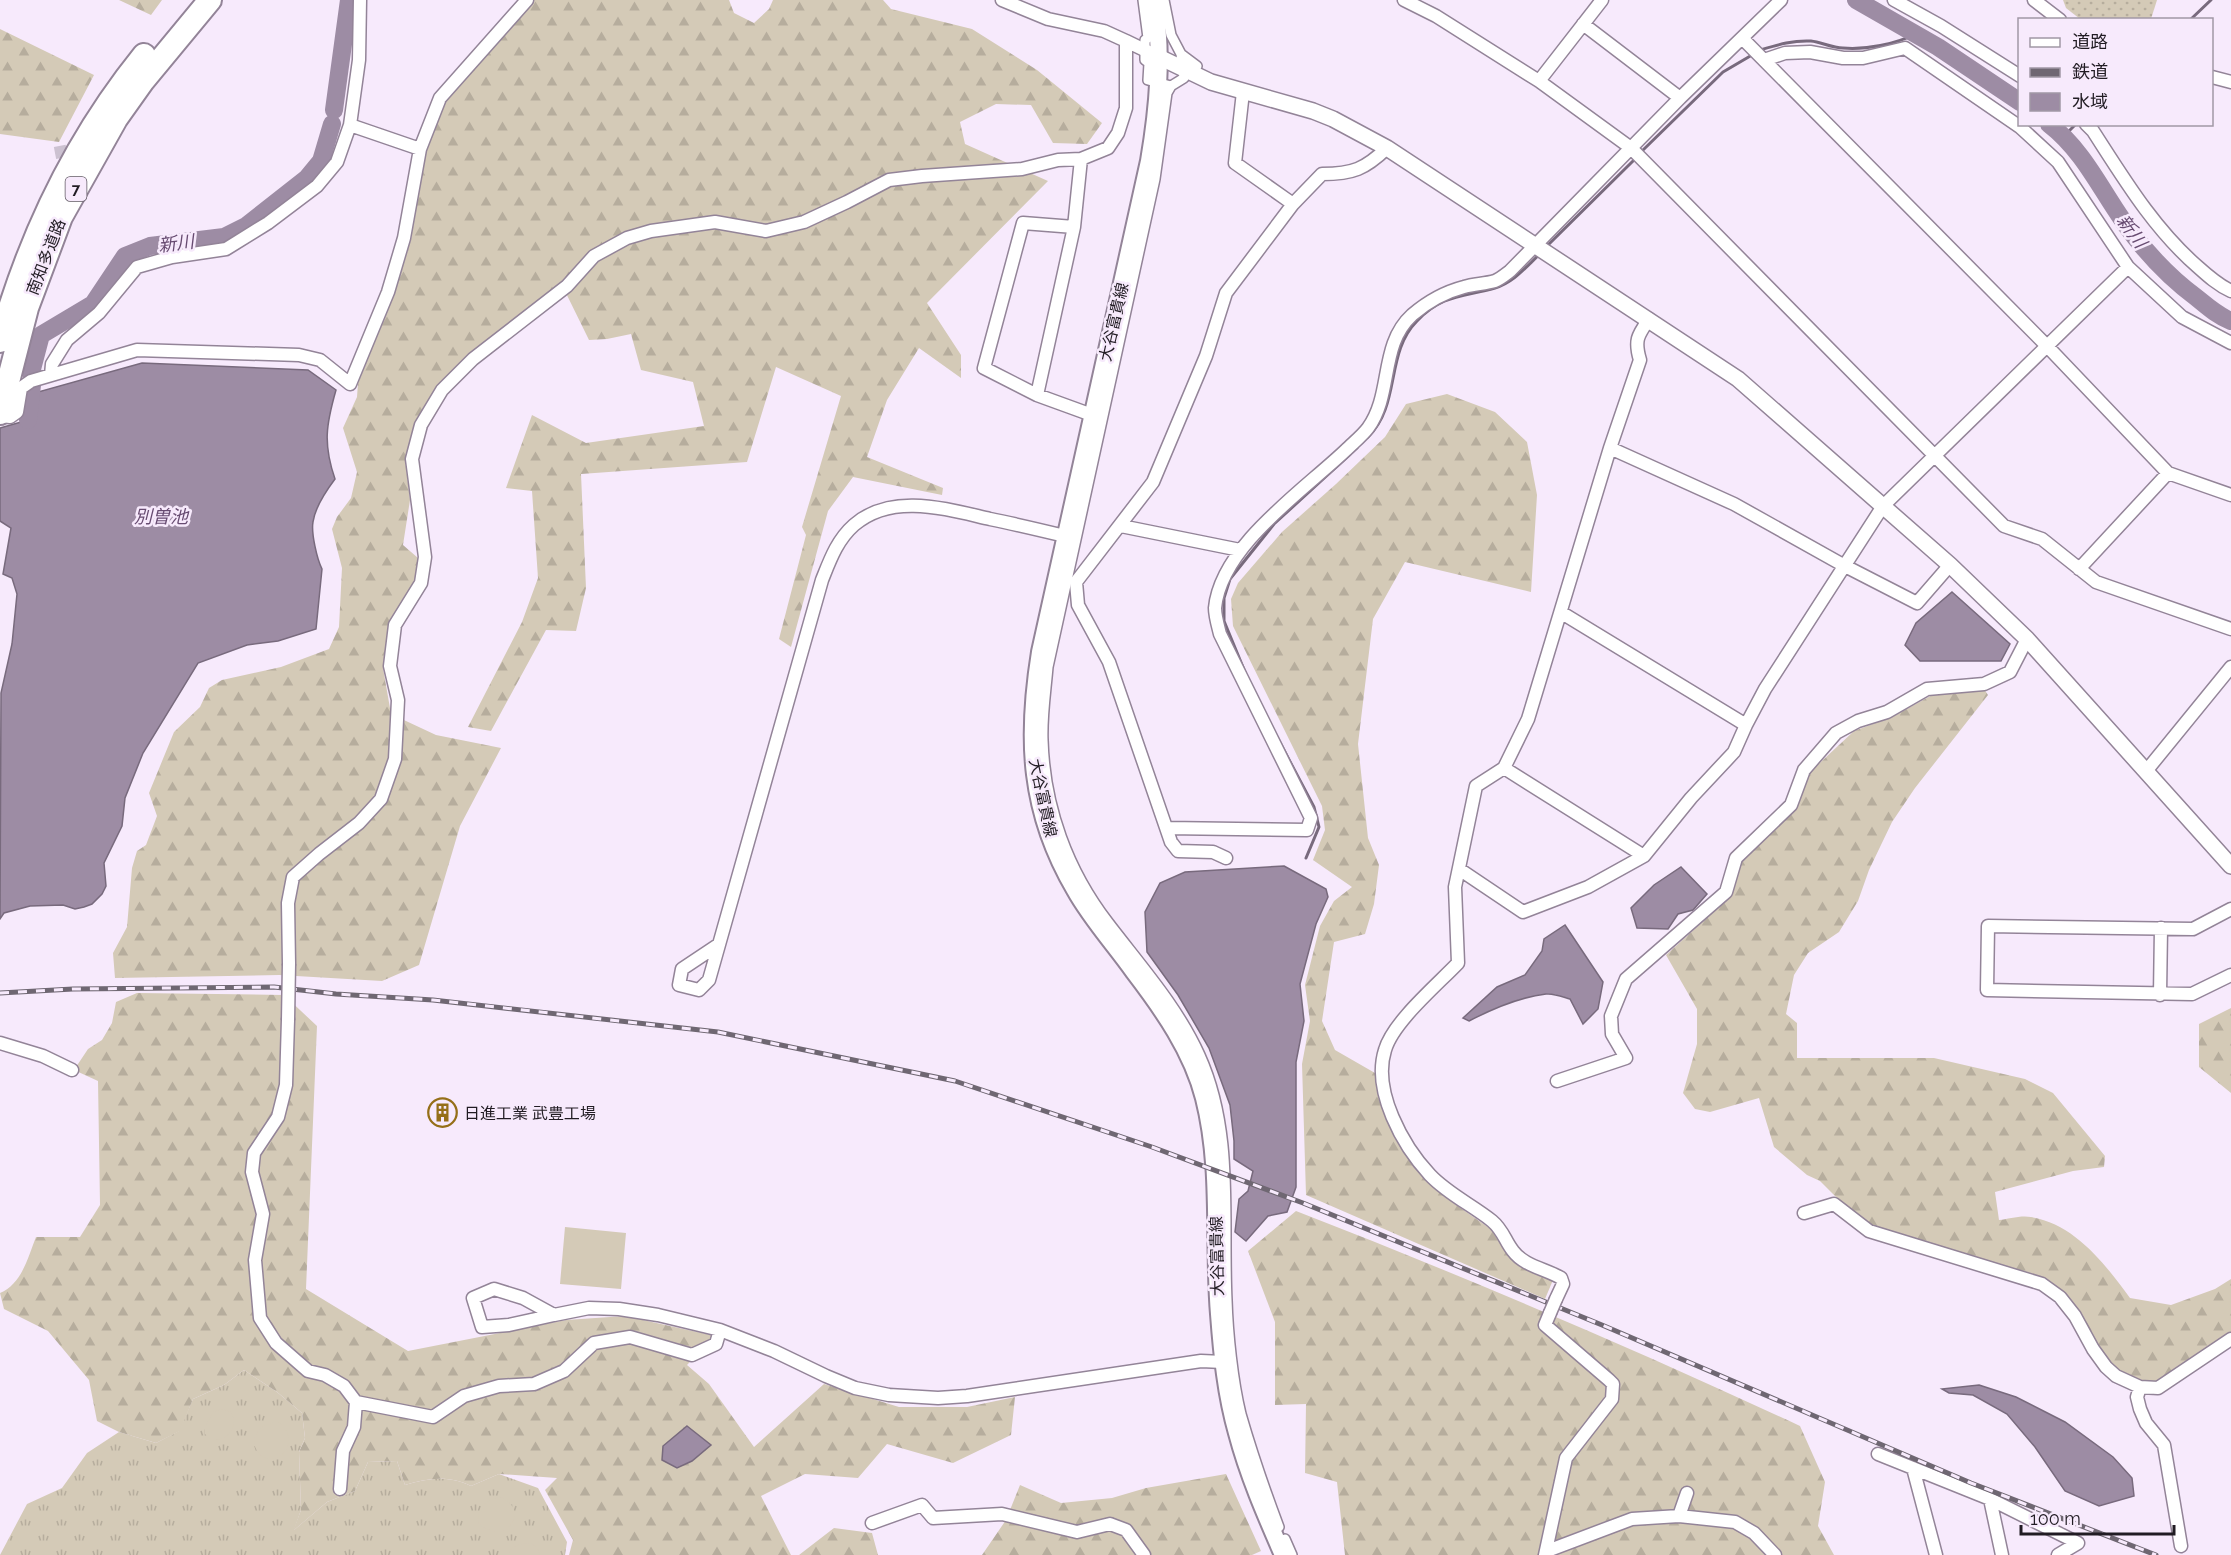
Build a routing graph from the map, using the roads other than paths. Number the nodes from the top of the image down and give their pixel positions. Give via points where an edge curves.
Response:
1 (191, 0) edge
2 (210, 0) edge
3 (360, 0) edge
4 (527, 0) edge
5 (1002, 0) edge
6 (1143, 0) edge
7 (1154, 0) edge
8 (1164, 0) edge
9 (1404, 0) edge
10 (1602, 0) edge
11 (1781, 0) edge
12 (1894, 0) edge
13 (2034, 0) edge
14 (2057, 18) edge
15 (1583, 24) junction
16 (1158, 31) junction
17 (1743, 39) junction
18 (1126, 41) junction
19 (1152, 54) junction
20 (1764, 60) junction
21 (1186, 62) junction
22 (2018, 75) edge
23 (2213, 78) edge
24 (1539, 81) junction
25 (2231, 82) edge
26 (1165, 84) junction
27 (1243, 92) junction
28 (1680, 98) junction
29 (350, 125) junction
30 (2018, 126) edge
31 (2019, 126) edge
32 (2088, 126) edge
33 (1387, 147) junction
34 (1631, 148) junction
35 (420, 149) junction
36 (1081, 159) junction
37 (1293, 204) junction
38 (1074, 226) junction
39 (1534, 246) junction
40 (2128, 267) junction
41 (2231, 291) edge
42 (1649, 319) junction
43 (0, 341) edge
44 (2231, 343) edge
45 (2046, 345) junction
46 (51, 375) junction
47 (1037, 395) junction
48 (1, 408) edge
49 (0, 415) edge
50 (1092, 415) junction
51 (1611, 448) junction
52 (1933, 456) junction
53 (2169, 473) junction
54 (2231, 495) edge
55 (1883, 506) junction
56 (1121, 526) junction
57 (1065, 536) junction
58 (1240, 550) junction
59 (1843, 565) junction
60 (1950, 565) junction
61 (2079, 569) junction
62 (1562, 613) junction
63 (2231, 629) edge
64 (2027, 639) junction
65 (2230, 671) edge
66 (1746, 725) junction
67 (1504, 768) junction
68 (2147, 771) junction
69 (1167, 828) junction
70 (1644, 856) junction
71 (1226, 858) dead end
72 (2231, 866) edge
73 (1459, 869) junction
74 (2231, 909) edge
75 (2162, 928) junction
76 (718, 945) dead end
77 (2231, 975) edge
78 (2160, 995) junction
79 (0, 1043) edge
80 (72, 1070) dead end
81 (1557, 1081) dead end
82 (1804, 1214) dead end
83 (554, 1315) junction
84 (720, 1330) junction
85 (2231, 1339) edge
86 (1223, 1362) junction
87 (2140, 1387) junction
88 (356, 1402) junction
89 (1878, 1454) dead end
90 (1913, 1468) junction
91 (340, 1489) dead end
92 (1687, 1493) dead end
93 (1990, 1499) junction
94 (1679, 1516) junction
95 (872, 1523) dead end
96 (2181, 1546) dead end
97 (1546, 1553) edge
98 (1999, 1554) edge
99 (1144, 1555) edge
100 (1283, 1555) edge
101 (1292, 1555) edge
102 (1775, 1555) edge
103 (1936, 1555) edge
104 (2058, 1555) edge

1 - 43 highway, 南知多道路 / 7 via 122,82 74,158 27,258
2 - 48 highway, 南知多道路 / 7 via 116,119 61,217 27,308
3 - 29 street via 359,60
4 - 35 street via 440,98
5 - 18 street via 1048,19 1104,31
6 - 16 street
7 - 16 main road, 大谷富貴線
8 - 16 street
9 - 24 street
10 - 15 street
11 - 17 street
12 - 22 street
13 - 14 street
15 - 24 street
15 - 28 street
16 - 19 main road, 大谷富貴線
16 - 21 street
17 - 20 street
17 - 28 street
18 - 19 street
18 - 36 street via 1126,108 1118,133 1108,148
19 - 21 street
19 - 26 main road, 大谷富貴線
20 - 30 street via 1785,53 1810,52 1863,58 1905,48
20 - 45 street
21 - 26 street via 1184,78
21 - 27 street via 1211,81
23 - 25 street
24 - 34 street
26 - 50 main road, 大谷富貴線
26 - 101 street via 1155,179 1048,667 1043,739 1047,785 1061,840 1074,868 1108,922 1172,1005 1201,1055 1217,1106 1226,1189 1230,1342 1241,1412
27 - 33 street via 1313,111
27 - 37 street via 1235,163
28 - 34 street
29 - 35 street
29 - 46 street via 338,162 317,186 268,223 226,249 137,267 99,313 67,340 52,364
31 - 40 street via 2058,162
32 - 41 street via 2136,198 2179,251 2219,286
33 - 37 street via 1370,164 1343,174 1322,174
33 - 39 street
34 - 39 street
34 - 52 street
35 - 46 street via 404,237 388,292 350,384 320,360 299,355 137,350
36 - 38 street
36 - 88 street, bridge via 1022,169 888,180 804,222 766,231 715,222 627,238 594,256 567,286 473,359 442,390 421,425 412,459 425,558 421,583 395,625 390,666 398,700 395,759 381,799 359,823 293,877 288,903 286,1085 278,1117 254,1153 252,1172 263,1214 255,1260 260,1318 276,1343 308,1371 344,1386
37 - 56 street via 1226,293 1206,356 1154,482
38 - 47 street
38 - 47 street via 1023,224 984,368
39 - 42 street
39 - 58 street via 1495,281 1436,298 1412,315 1394,342 1379,406 1368,428
40 - 44 street via 2182,317
40 - 45 street
42 - 51 street via 1639,334 1636,346 1640,360
42 - 55 street via 1738,379
45 - 52 street
45 - 53 street
46 - 49 street via 21,388 17,412 10,417
47 - 50 street
48 - 49 highway, 南知多道路 / 7
50 - 57 main road, 大谷富貴線
51 - 59 street via 1734,504
51 - 62 street
52 - 55 street
52 - 61 street via 2004,526 2042,539
53 - 54 street
53 - 61 street
55 - 59 street
55 - 60 street
56 - 58 street
56 - 69 street via 1076,582 1078,605 1109,662
57 - 76 street via 939,507 905,505 879,510 854,525 834,549 822,580
57 - 86 main road, 大谷富貴線 via 1034,689 1033,771 1056,855 1076,892 1152,995 1192,1060 1204,1098 1216,1171 1218,1312
58 - 69 street via 1219,586 1215,610 1220,634 1311,818 1307,830
59 - 60 street via 1917,603
59 - 66 street
60 - 64 street
61 - 63 street via 2096,582
62 - 66 street
62 - 67 street via 1528,719
64 - 68 street
64 - 81 street via 2010,672 1984,684 1927,689 1887,712 1836,733 1804,770 1791,805 1736,858 1726,892 1626,979 1611,1016 1612,1034 1626,1058
65 - 68 street
66 - 70 street via 1734,752
67 - 70 street
67 - 73 street via 1476,786
68 - 72 street
69 - 71 street via 1178,851 1213,852
70 - 73 street via 1588,887 1523,912
73 - 97 street, bridge via 1455,887 1458,963 1399,1024 1385,1049 1381,1071 1391,1117 1406,1142 1430,1174 1498,1227 1523,1260 1561,1278 1563,1284 1545,1325 1613,1384 1609,1404 1566,1458
74 - 75 street via 2193,929
75 - 78 street
75 - 78 street via 1988,926 1987,990
77 - 78 street via 2192,994
79 - 80 street
82 - 87 street via 1834,1204 1869,1231 2042,1284 2060,1296 2106,1367
83 - 83 street via 523,1298 495,1289 473,1298 482,1328
83 - 84 street via 589,1308 619,1309
84 - 86 street via 855,1388 889,1395 967,1396 1201,1361
84 - 88 street via 716,1344 692,1355 630,1337 594,1343 564,1371 534,1384 499,1386 464,1396 433,1417
85 - 87 street via 2158,1388
86 - 100 main road, 大谷富貴線 via 1237,1434
87 - 96 street via 2140,1409 2164,1445
88 - 91 street via 354,1427 343,1452
89 - 90 street
90 - 93 street
90 - 103 street
92 - 94 street
93 - 98 street
93 - 104 street via 2078,1543
94 - 97 street via 1632,1519
94 - 102 street via 1735,1522 1754,1533
95 - 99 street via 922,1505 933,1518 1002,1514 1077,1532 1110,1524 1126,1530

